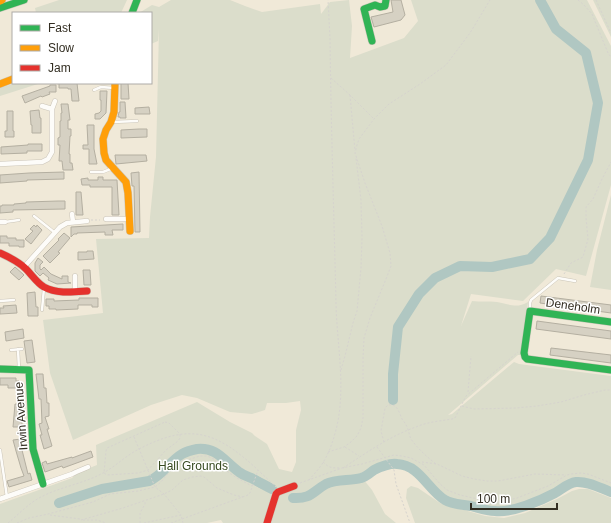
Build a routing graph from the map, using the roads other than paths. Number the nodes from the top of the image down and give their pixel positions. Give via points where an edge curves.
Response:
1 (24, 0) edge
2 (137, 0) edge
3 (386, 0) edge
4 (0, 8) edge
5 (132, 12) edge
6 (372, 40) dead end
7 (12, 79) edge
8 (0, 84) edge
9 (114, 86) edge
10 (94, 90) dead end
11 (55, 101) dead end
12 (42, 106) dead end
13 (52, 109) junction
14 (137, 121) dead end
15 (110, 122) junction
16 (0, 164) edge
17 (113, 168) junction
18 (91, 172) dead end
19 (72, 214) dead end
20 (34, 216) dead end
21 (106, 219) road end
22 (130, 219) junction
23 (19, 220) dead end
24 (87, 220) road end
25 (2, 222) edge
26 (73, 222) junction
27 (130, 231) dead end
28 (54, 232) junction
29 (0, 253) edge
30 (24, 267) junction
31 (75, 276) dead end
32 (575, 281) dead end
33 (44, 287) junction
34 (87, 291) dead end
35 (75, 292) junction
36 (14, 300) dead end
37 (0, 301) edge
38 (42, 310) dead end
39 (530, 311) junction
40 (611, 322) edge
41 (22, 349) dead end
42 (12, 350) dead end
43 (18, 350) junction
44 (0, 369) edge
45 (19, 370) junction
46 (611, 370) edge
47 (0, 450) edge
48 (88, 467) dead end
49 (43, 484) junction
50 (294, 486) road end
51 (7, 497) junction
52 (0, 500) edge
53 (267, 523) edge

1 - 4 main road
2 - 5 main road
3 - 6 main road via 385,6 375,5 364,9
7 - 8 main road
9 - 10 lane
9 - 15 main road via 114,112
11 - 13 street
12 - 13 street
13 - 16 street via 52,152 48,159 42,162
14 - 15 lane
15 - 17 main road via 103,139 106,160
17 - 18 lane via 103,172
17 - 22 main road via 126,182
19 - 26 street
20 - 28 lane
21 - 22 street
22 - 27 main road
23 - 25 lane
24 - 26 street
26 - 28 street
28 - 30 street
29 - 30 main road
30 - 33 main road
31 - 35 street
32 - 39 lane via 558,278 534,297 530,303
33 - 35 main road
33 - 38 lane
34 - 35 main road
36 - 37 lane
39 - 40 main road, Deneholm
39 - 46 main road, Deneholm via 524,353 527,359
41 - 43 lane
42 - 43 lane
43 - 45 lane
44 - 45 main road
45 - 49 main road, Irwin Avenue via 29,370 33,449
47 - 51 lane
48 - 49 street
49 - 51 street
50 - 53 main road via 278,492 274,497
51 - 52 street

